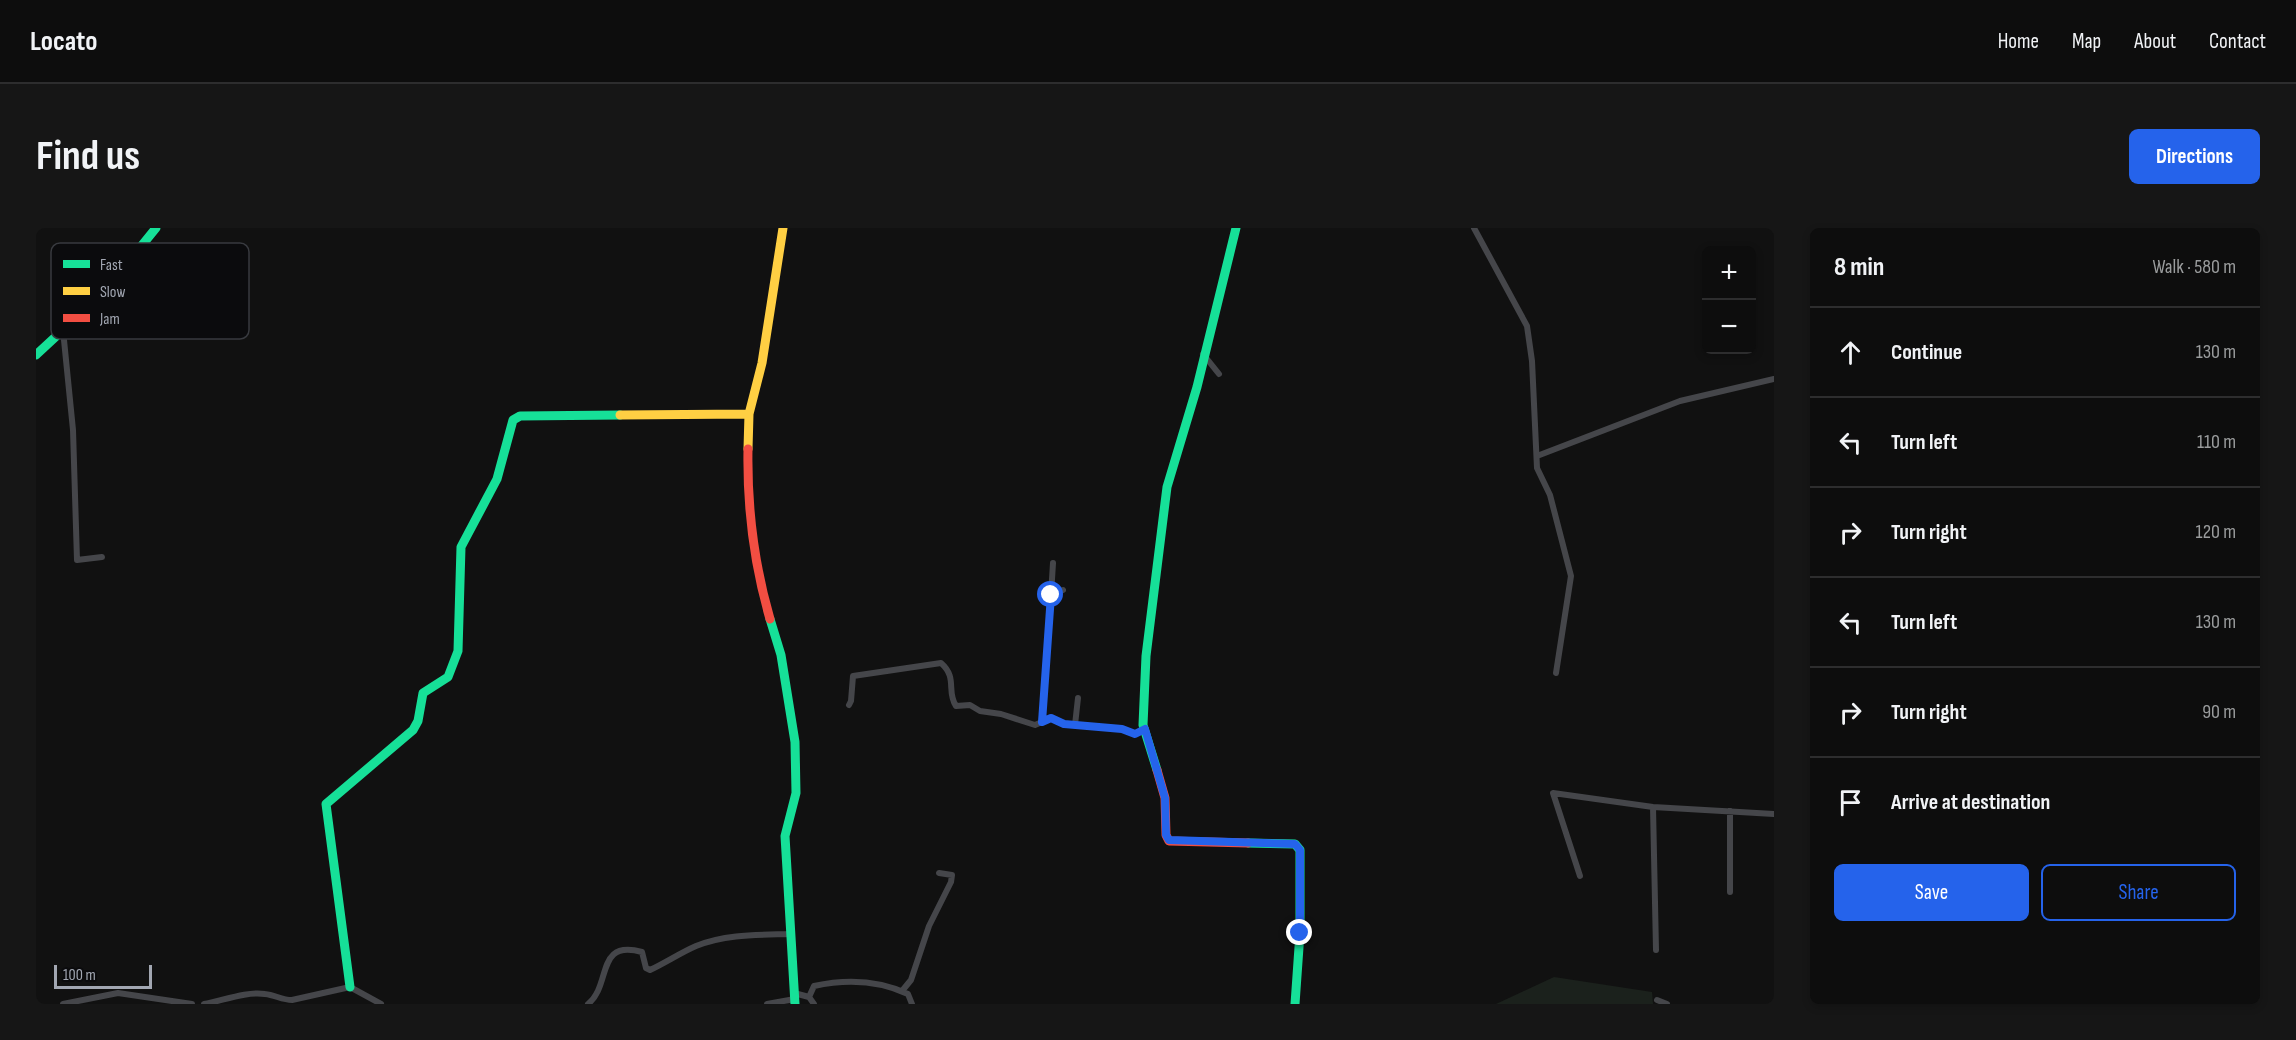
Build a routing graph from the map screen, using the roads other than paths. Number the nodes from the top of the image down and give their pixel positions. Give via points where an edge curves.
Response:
1 (156, 228) edge
2 (783, 228) edge
3 (1236, 228) edge
4 (1474, 228) edge
5 (144, 243) edge
6 (53, 339) edge
7 (64, 339) edge
8 (1203, 354) junction
9 (36, 355) edge
10 (1219, 374) dead end
11 (1774, 379) edge
12 (749, 414) junction
13 (1538, 456) junction
14 (102, 557) dead end
15 (1053, 563) dead end
16 (1063, 590) dead end
17 (1051, 595) junction
18 (1556, 673) dead end
19 (1078, 698) dead end
20 (849, 705) dead end
21 (1042, 722) junction
22 (1075, 725) junction
23 (1145, 729) junction
24 (1653, 807) junction
25 (1730, 811) junction
26 (1774, 814) edge
27 (939, 873) dead end
28 (1580, 876) dead end
29 (1730, 892) dead end
30 (790, 934) junction
31 (1656, 950) dead end
32 (350, 987) junction
33 (902, 991) junction
34 (809, 997) junction
35 (795, 999) edge
36 (1657, 1000) dead end
37 (63, 1004) edge
38 (192, 1004) edge
39 (204, 1004) edge
40 (381, 1004) edge
41 (588, 1004) edge
42 (767, 1004) edge
43 (814, 1004) edge
44 (912, 1004) edge
45 (1295, 1004) edge
46 (1667, 1004) edge

1 - 5 street
2 - 12 street via 762,363
3 - 8 street
4 - 13 street via 1527,326
6 - 9 street
7 - 14 street via 73,430 77,560
8 - 10 street
8 - 23 street via 1167,487 1146,656 1142,719
11 - 13 street via 1680,401
12 - 30 street via 747,500 751,531 762,591 781,655 795,742 796,793 785,836
12 - 32 street via 520,416 513,420 497,479 461,547 461,638 448,677 423,693 418,721 404,738 326,804
13 - 18 street via 1537,468 1550,495 1571,576
15 - 17 street
16 - 17 street
17 - 21 street
19 - 22 street
20 - 21 street via 853,676 941,663 952,680 956,706 970,705 1035,725
21 - 22 street via 1051,718
22 - 23 street via 1122,729 1135,734
23 - 45 street via 1165,798 1169,840 1295,844 1300,850
24 - 25 street
24 - 28 street via 1553,793
24 - 31 street
25 - 26 street
25 - 29 street
27 - 33 street via 952,875 951,882 929,926 911,981
30 - 35 street
30 - 41 street via 720,939 650,970 642,951 620,950 609,957
32 - 39 street via 292,1000 252,994
32 - 40 street
33 - 34 street via 889,985 840,980 814,986
33 - 44 street
34 - 35 street
34 - 43 street
35 - 42 street
36 - 46 street
37 - 38 street via 118,993

